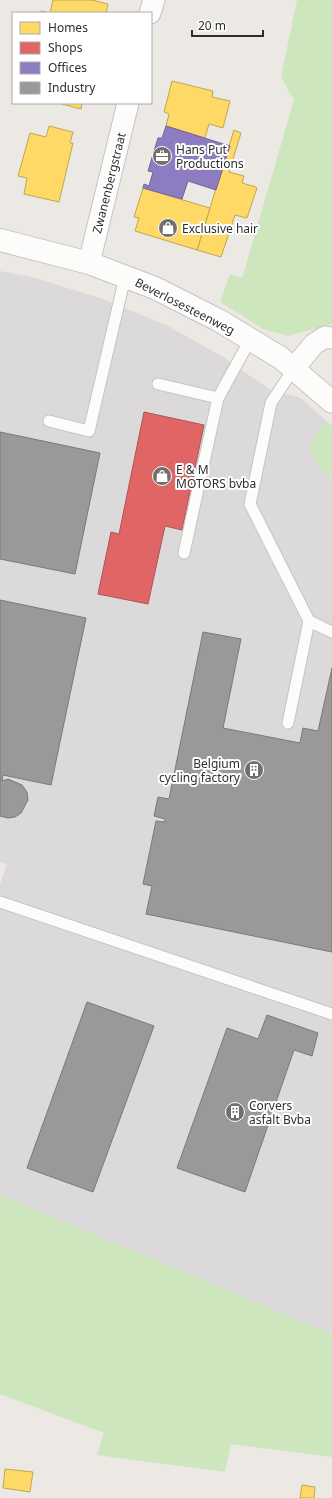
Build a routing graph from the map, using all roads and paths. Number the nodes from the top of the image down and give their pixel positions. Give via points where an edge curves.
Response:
1 (154, 0) edge
2 (150, 12) edge
3 (128, 104) edge
4 (0, 240) edge
5 (89, 263) junction
6 (126, 277) junction
7 (332, 338) edge
8 (250, 340) junction
9 (294, 368) junction
10 (158, 384) dead end
11 (218, 398) junction
12 (332, 402) edge
13 (49, 421) dead end
14 (184, 553) dead end
15 (309, 621) junction
16 (332, 632) edge
17 (288, 723) dead end
18 (0, 902) edge
19 (332, 1014) edge

1 - 2 street
3 - 5 street, Zwanenbergstraat
4 - 5 street, Beverlosesteenweg
5 - 6 street, Beverlosesteenweg
6 - 8 street, Beverlosesteenweg via 155,288 220,321
6 - 13 lane via 89,431
7 - 9 street via 325,337 314,344
8 - 9 street, Beverlosesteenweg
8 - 11 lane
9 - 12 street, Beverlosesteenweg
9 - 15 lane via 271,403 250,504
10 - 11 lane
11 - 14 lane
15 - 16 lane
15 - 17 lane
18 - 19 lane

